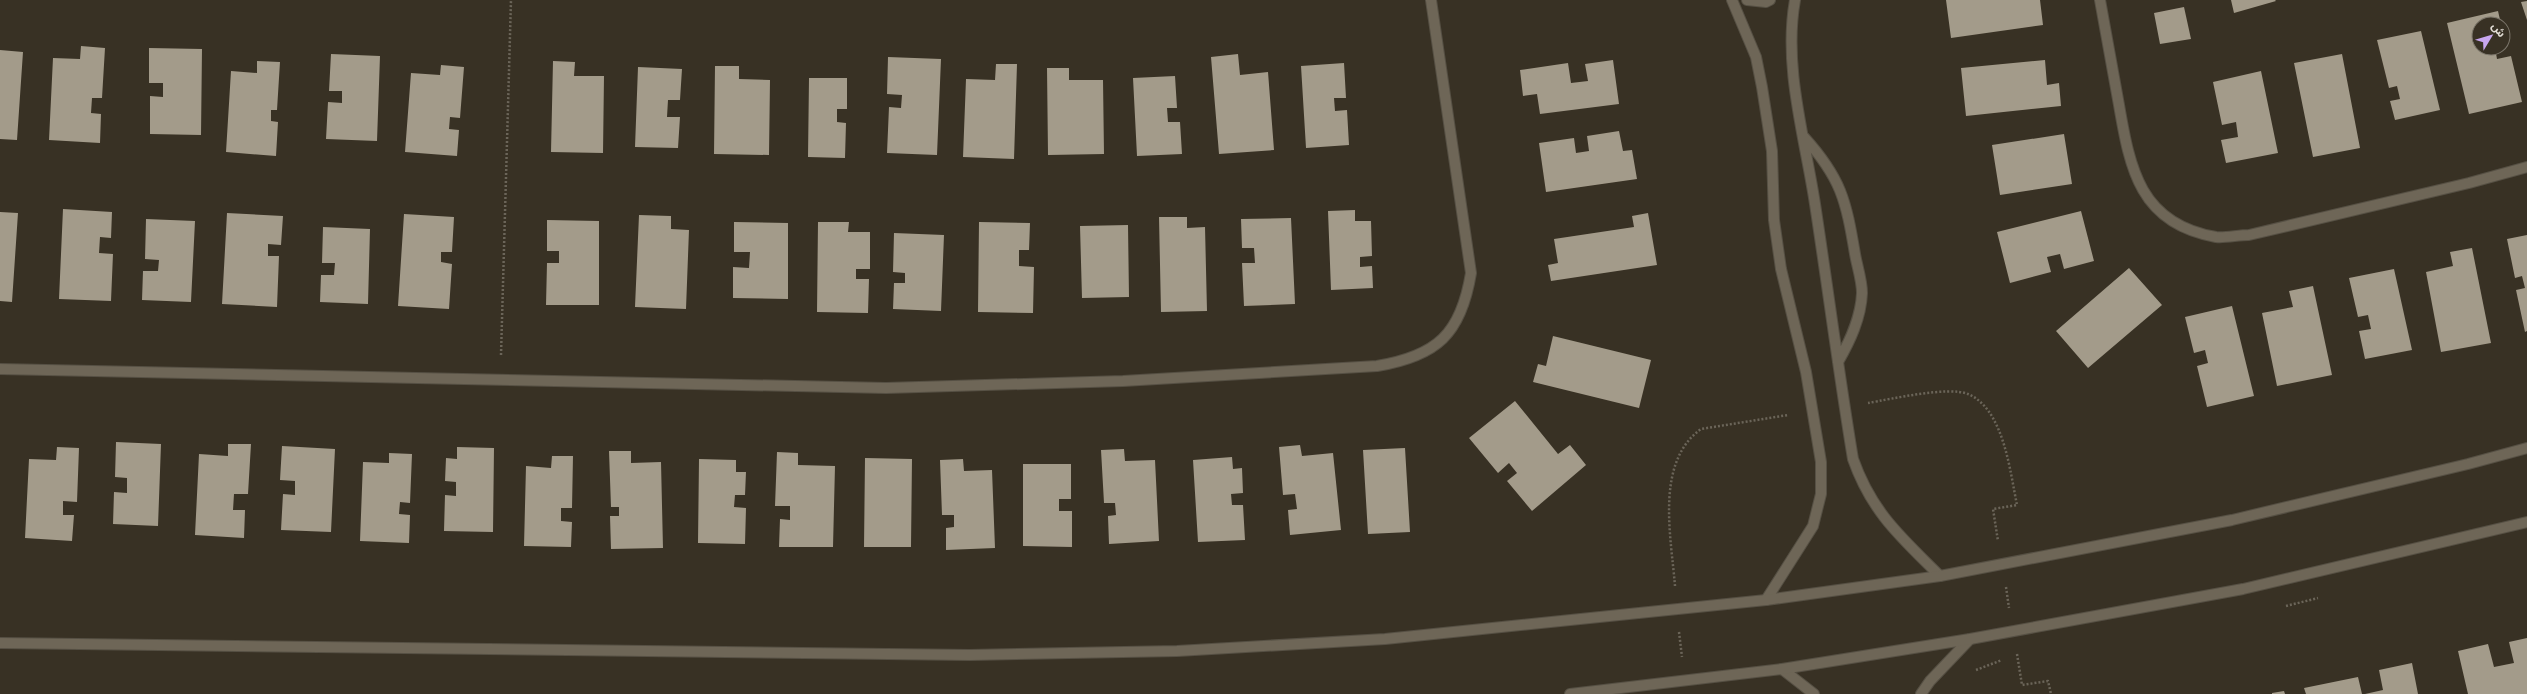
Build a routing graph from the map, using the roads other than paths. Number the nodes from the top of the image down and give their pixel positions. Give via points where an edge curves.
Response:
1 (1431, 0) edge
2 (1732, 0) edge
3 (1747, 0) edge
4 (1770, 0) edge
5 (1795, 0) edge
6 (2100, 0) edge
7 (1804, 136) junction
8 (2527, 167) edge
9 (1838, 362) junction
10 (0, 369) edge
11 (2527, 448) edge
12 (2527, 522) edge
13 (1940, 576) junction
14 (1766, 600) junction
15 (1970, 640) junction
16 (0, 643) edge
17 (1782, 669) junction
18 (1570, 694) edge
19 (1814, 694) edge
20 (1921, 694) edge

1 - 10 street via 1471,273 1466,302 1452,328 1432,348 1406,361 1377,366 1123,381 886,388
2 - 14 street via 1756,56 1762,87 1772,151 1774,220 1781,269 1806,372 1821,462 1821,494 1813,526
3 - 4 street
5 - 7 street via 1791,46
6 - 8 street via 2128,156 2139,186 2159,211 2186,229 2217,237 2249,234
7 - 9 street
7 - 9 street via 1821,155 1845,200 1862,292 1850,340
9 - 13 street via 1853,460 1862,485 1876,509 1894,531
11 - 13 street via 2232,520
12 - 15 street via 2243,588
13 - 14 street
14 - 16 street via 1385,639 1170,651 970,655 765,654
15 - 17 street
15 - 20 street via 1930,681
17 - 18 street
17 - 19 street

